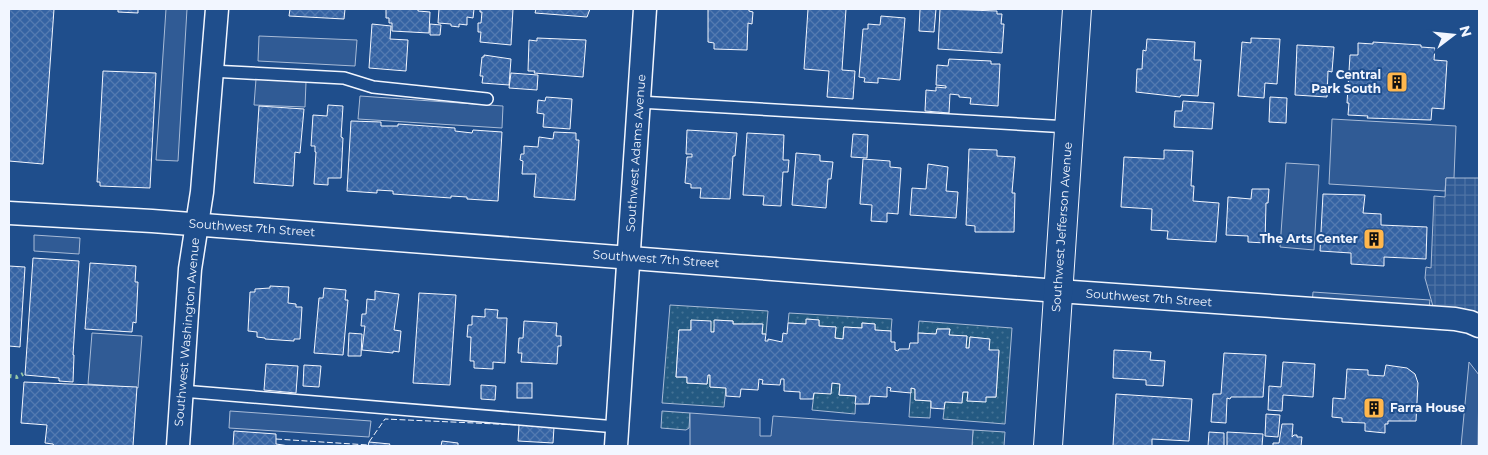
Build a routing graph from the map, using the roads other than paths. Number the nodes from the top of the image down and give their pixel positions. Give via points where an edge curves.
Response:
1 (217, 9) edge
2 (645, 9) edge
3 (1077, 9) edge
4 (211, 71) junction
5 (487, 99) dead end
6 (639, 102) junction
7 (1069, 127) junction
8 (9, 213) edge
9 (197, 224) junction
10 (629, 257) junction
11 (1058, 291) junction
12 (1479, 326) edge
13 (182, 391) junction
14 (616, 437) edge
15 (178, 446) edge
16 (1048, 446) edge

1 - 4 street, Southwest Washington Avenue
2 - 6 street, Southwest Adams Avenue
3 - 7 street, Southwest Jefferson Avenue
4 - 5 lane via 344,78 373,87
4 - 9 street, Southwest Washington Avenue
6 - 7 lane
6 - 10 street, Southwest Adams Avenue
7 - 11 street, Southwest Jefferson Avenue
8 - 9 street, Southwest 7th Street
9 - 10 street, Southwest 7th Street
9 - 13 street, Southwest Washington Avenue via 190,269
10 - 11 street, Southwest 7th Street
10 - 14 street, Southwest Adams Avenue
11 - 12 street, Southwest 7th Street via 1456,319
11 - 16 street, Southwest Jefferson Avenue
13 - 14 lane
13 - 15 street, Southwest Washington Avenue

